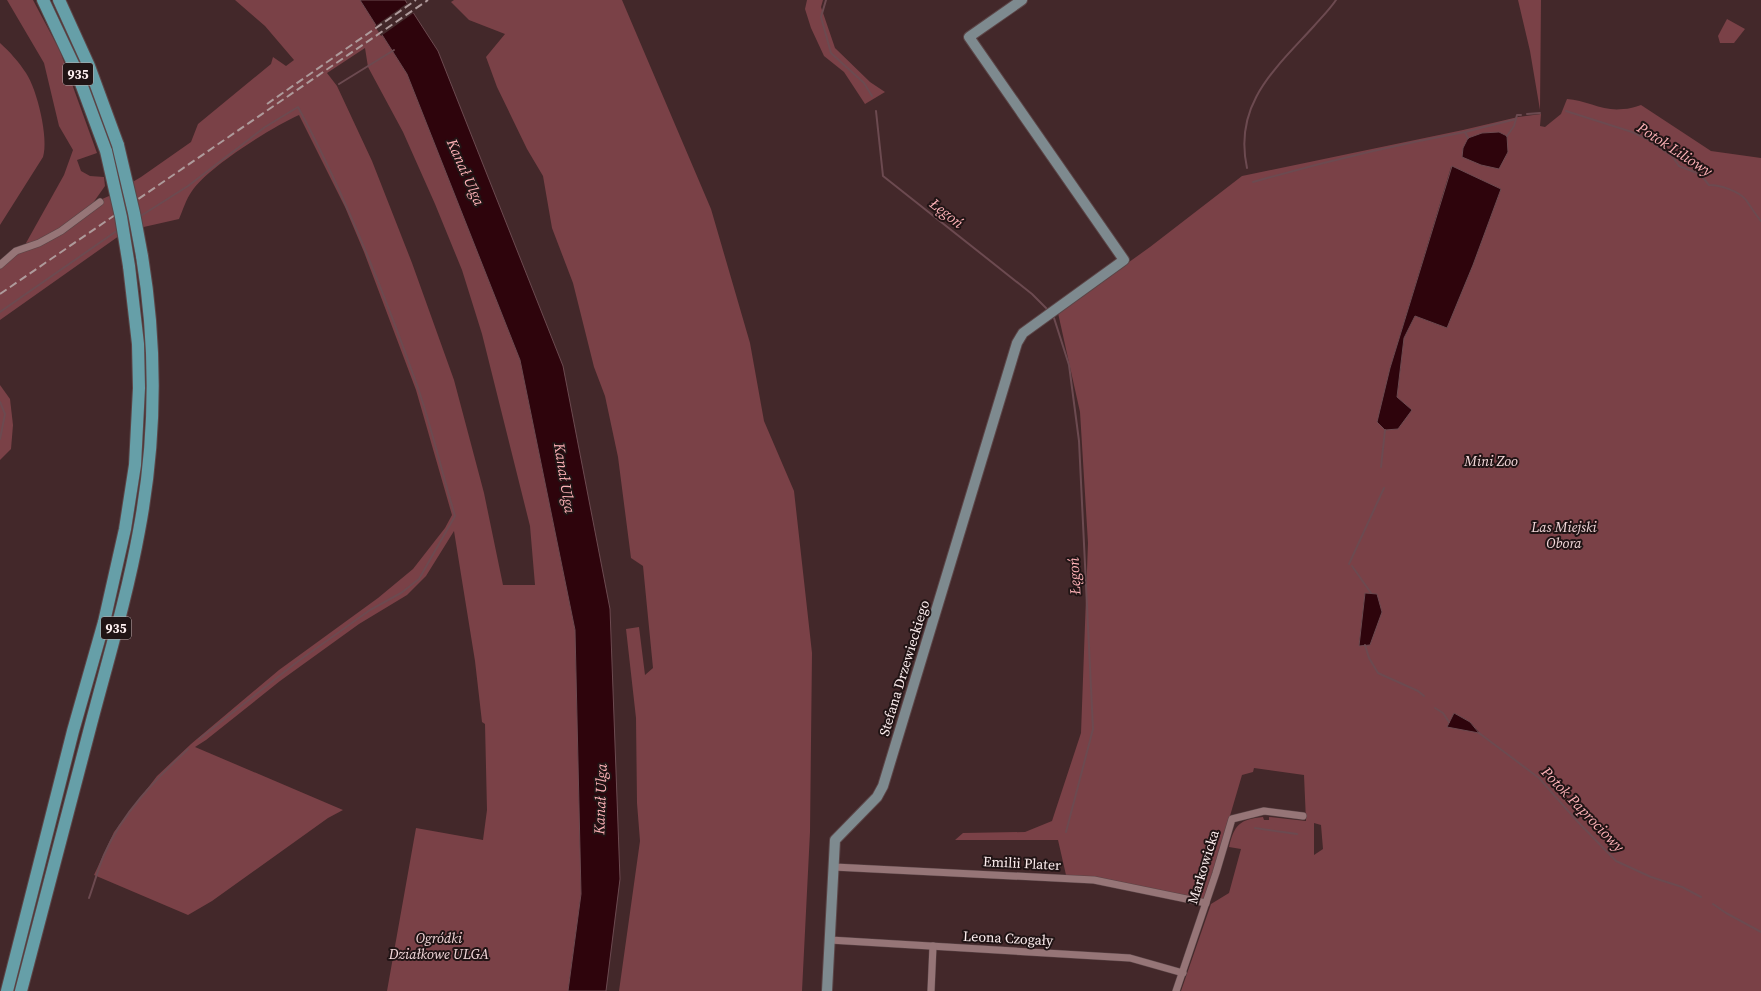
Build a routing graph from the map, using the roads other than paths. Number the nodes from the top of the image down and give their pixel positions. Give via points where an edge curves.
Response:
1 (43, 0) edge
2 (59, 0) edge
3 (1022, 0) edge
4 (100, 202) dead end
5 (0, 265) edge
6 (1304, 816) dead end
7 (834, 867) junction
8 (1206, 903) junction
9 (830, 940) junction
10 (933, 946) junction
11 (1182, 973) junction
12 (7, 991) edge
13 (21, 991) edge
14 (827, 991) edge
15 (930, 991) edge
16 (1176, 991) edge

1 - 12 main road, 935, bridge via 76,70 106,151 129,266 138,338 139,388 135,465 125,529 105,616
2 - 13 main road, 935, bridge via 89,66 118,145 142,256 150,319 153,387 148,465 140,530
3 - 7 street, Stefana Drzewieckiego via 969,37 1124,260 1023,334 1017,343 883,786 877,797 835,840
4 - 5 street via 61,231 39,243 16,251
6 - 8 street, Markowicka via 1264,811 1232,819
7 - 8 street, Emilii Plater via 1094,880
7 - 9 street, Stefana Drzewieckiego
8 - 11 street, Markowicka
9 - 10 street, Leona Czogały
9 - 14 street, Stefana Drzewieckiego
10 - 11 street, Leona Czogały via 1130,958
10 - 15 street
11 - 16 street, Markowicka

